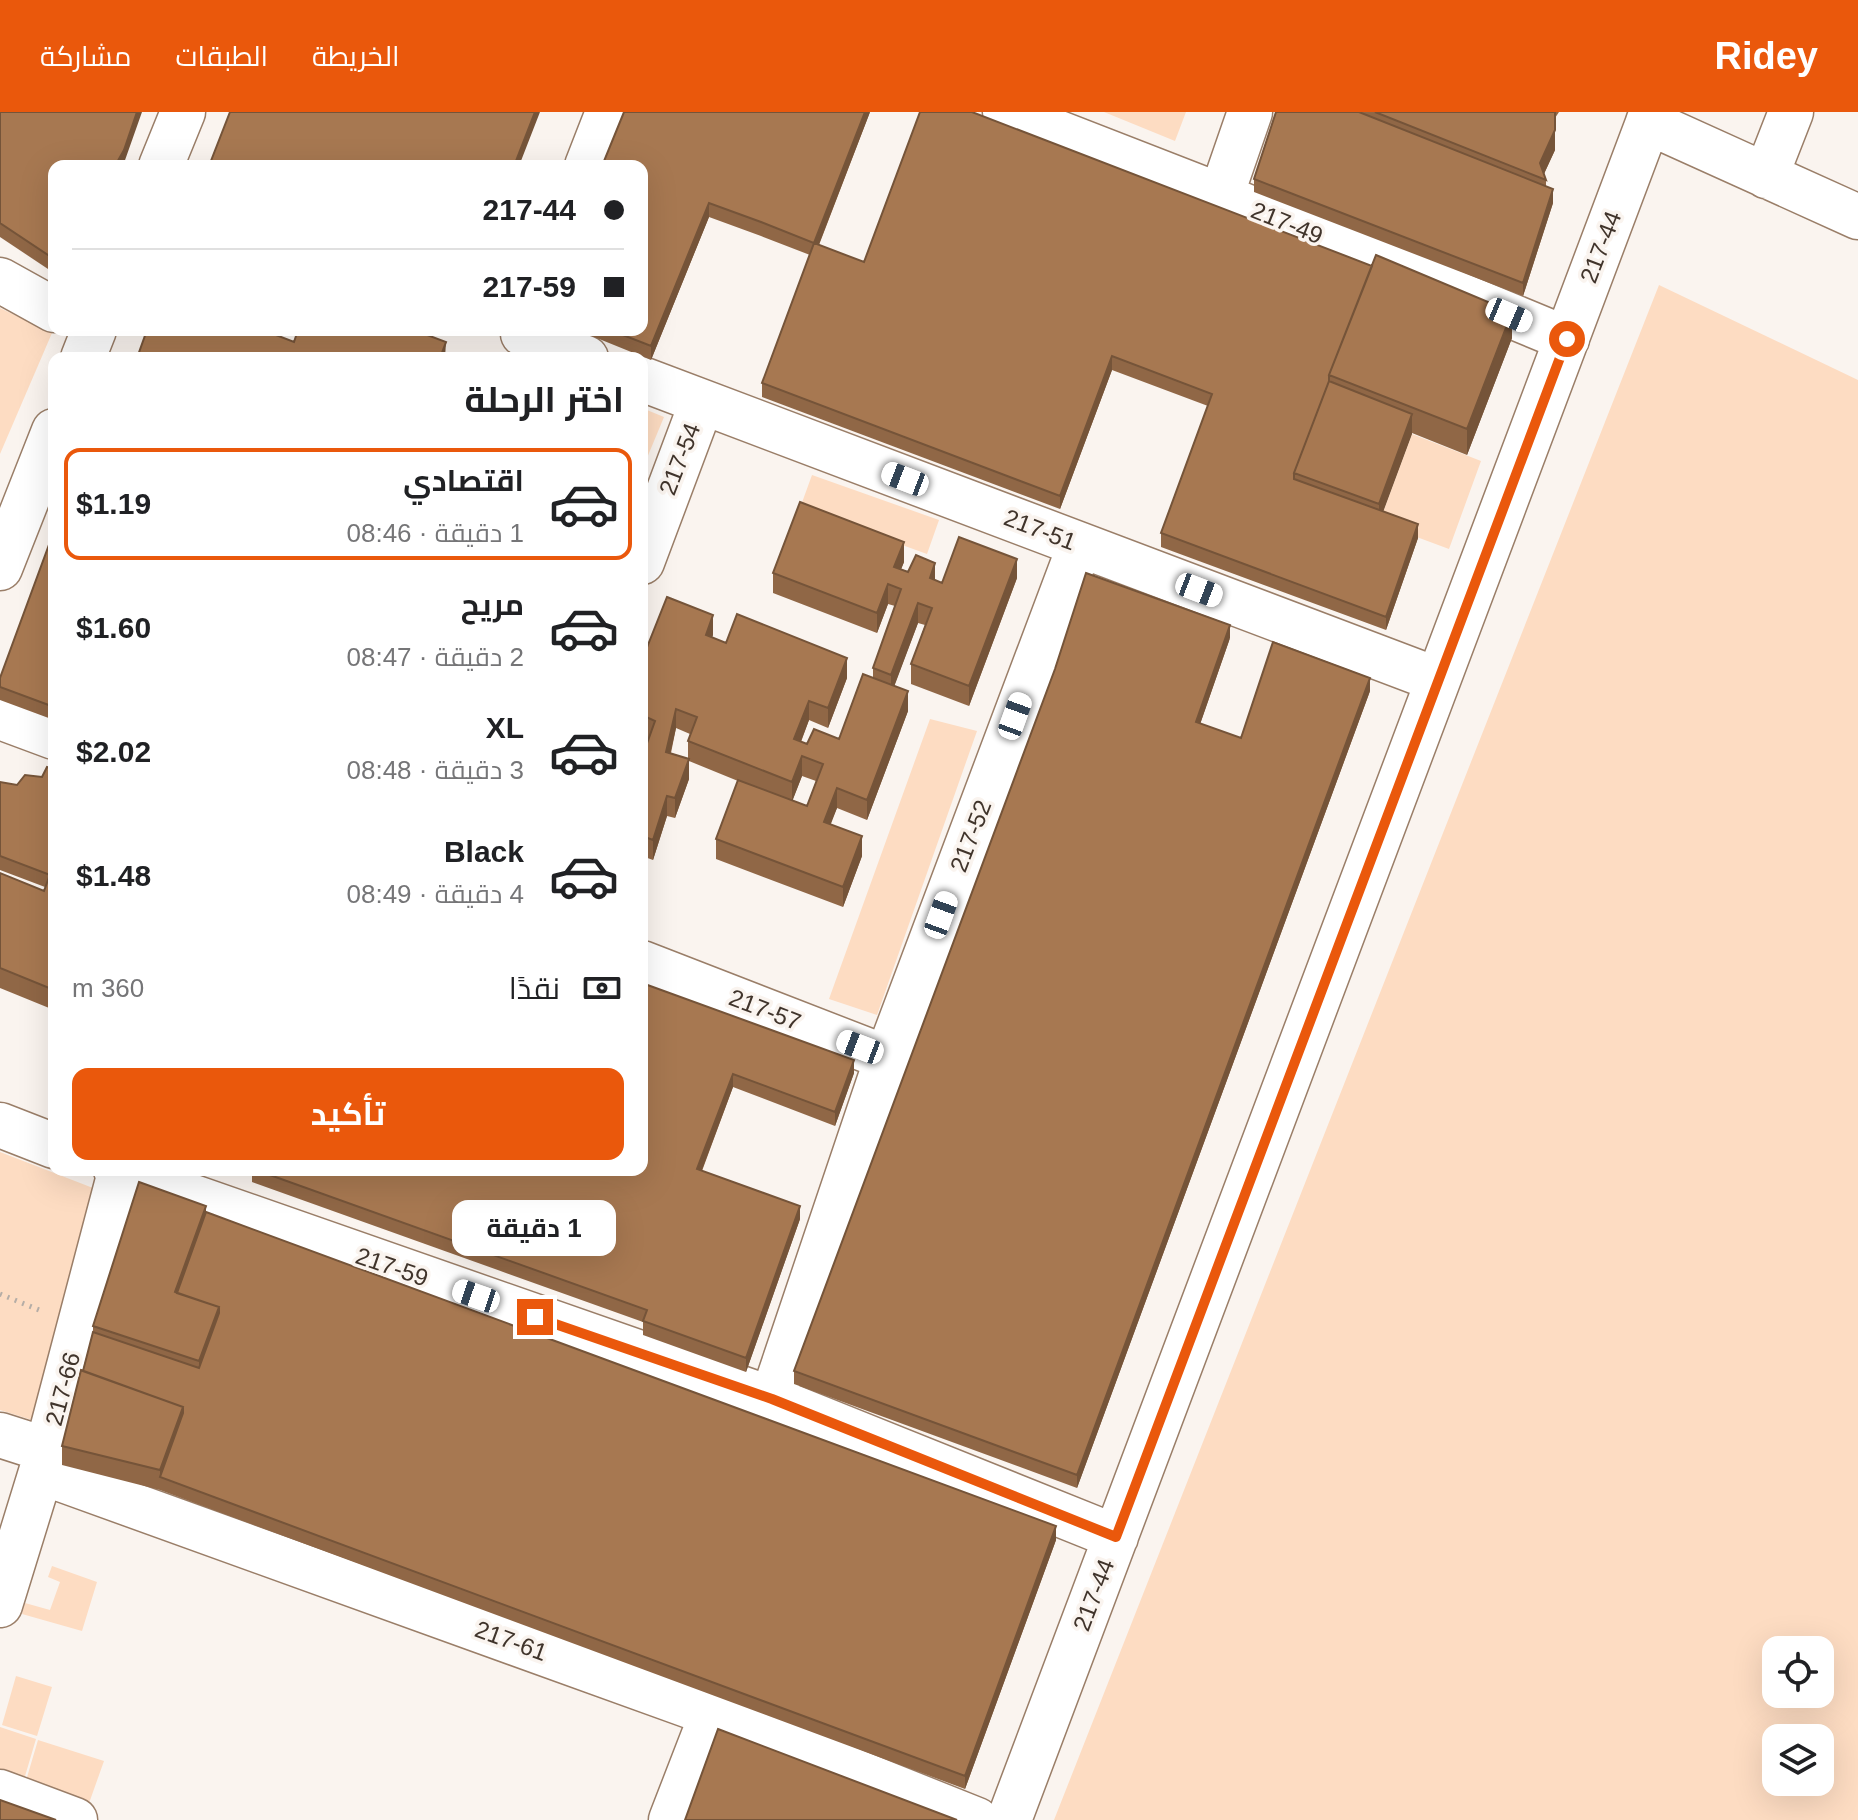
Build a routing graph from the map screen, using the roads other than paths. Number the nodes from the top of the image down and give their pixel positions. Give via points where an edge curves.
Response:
1 (183, 112) edge
2 (608, 112) edge
3 (1005, 112) edge
4 (1250, 112) edge
5 (1791, 112) edge
6 (1650, 117) edge
7 (163, 160) edge
8 (589, 160) edge
9 (1766, 176) junction
10 (1221, 196) junction
11 (1858, 217) edge
12 (0, 280) edge
13 (48, 307) edge
14 (1567, 339) junction
15 (521, 341) edge
16 (563, 352) edge
17 (648, 381) edge
18 (702, 402) junction
19 (48, 446) edge
20 (1080, 545) junction
21 (648, 546) edge
22 (0, 568) edge
23 (1438, 680) junction
24 (0, 717) edge
25 (48, 735) edge
26 (648, 965) edge
27 (887, 1058) junction
28 (0, 1125) edge
29 (48, 1144) edge
30 (117, 1176) edge
31 (132, 1176) edge
32 (772, 1399) junction
33 (0, 1435) edge
34 (44, 1461) junction
35 (1116, 1537) junction
36 (0, 1605) edge
37 (712, 1714) junction
38 (0, 1792) edge
39 (75, 1820) edge
40 (671, 1820) edge
41 (977, 1820) edge
42 (1009, 1820) edge

1 - 7 street
2 - 8 street
3 - 10 street, 217-49
4 - 10 street
5 - 9 street
6 - 9 street
6 - 14 street, 217-44
9 - 11 street
10 - 14 street, 217-49
12 - 13 street
14 - 23 street, 217-44
15 - 16 street
17 - 18 street, 217-51
18 - 20 street, 217-51
18 - 21 street, 217-54
19 - 22 street
20 - 23 street, 217-51
20 - 27 street, 217-52
23 - 35 street, 217-44
24 - 25 street
26 - 27 street, 217-57
27 - 32 street, 217-52
28 - 29 street
30 - 34 street, 217-66
31 - 32 street, 217-59
32 - 35 street, 217-59
33 - 34 street, 217-61
34 - 36 street, 217-66
34 - 37 street, 217-61
35 - 42 street, 217-44
37 - 40 street
37 - 41 street, 217-61
38 - 39 street

